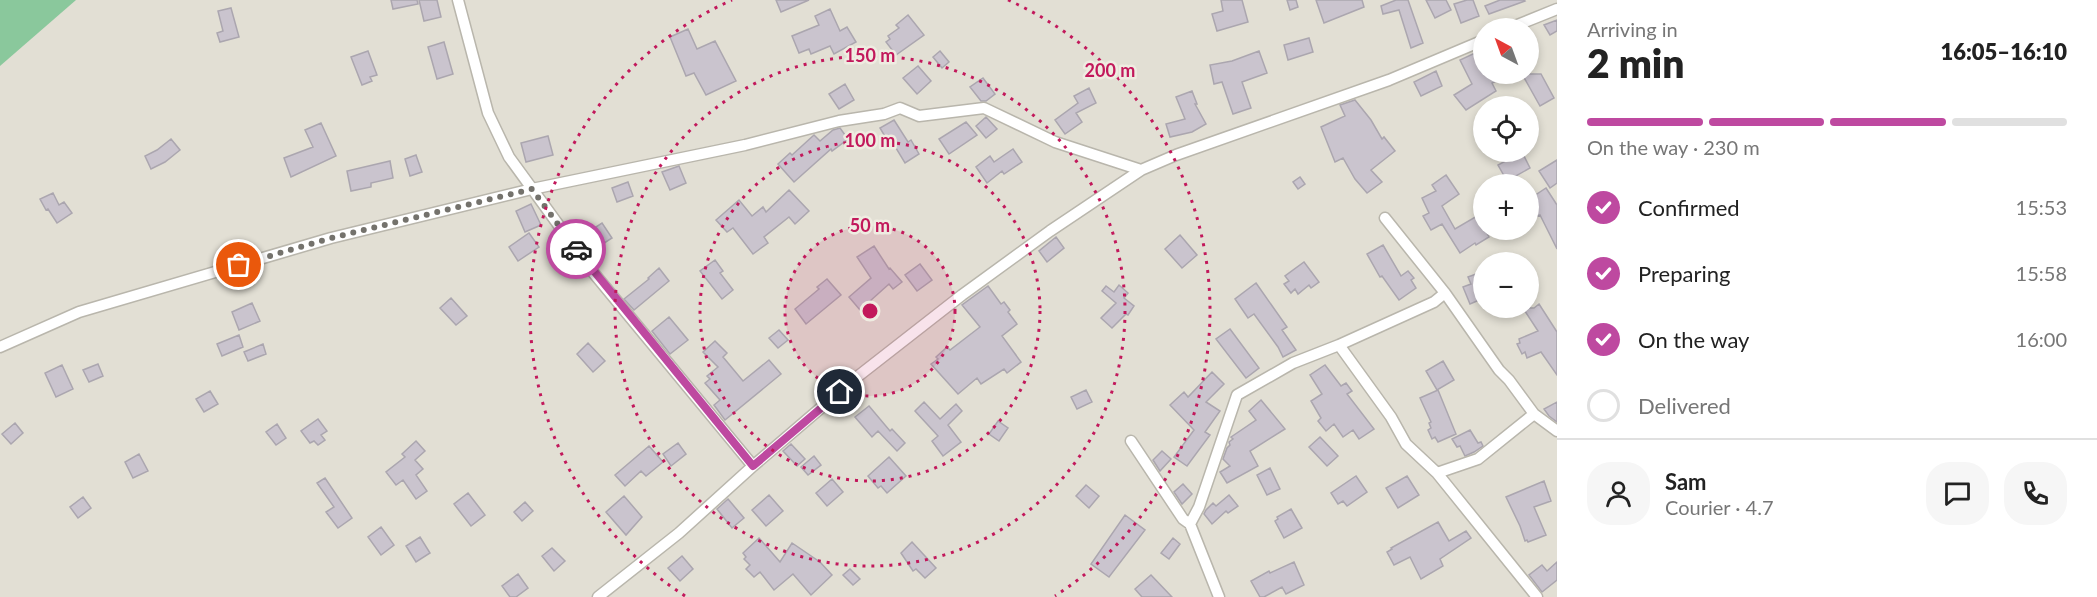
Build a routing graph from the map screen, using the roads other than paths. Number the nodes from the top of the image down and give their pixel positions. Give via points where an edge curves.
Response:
1 (458, 0) edge
2 (1553, 0) edge
3 (1557, 8) edge
4 (1534, 18) edge
5 (1473, 45) edge
6 (1141, 170) junction
7 (532, 189) junction
8 (1385, 218) dead end
9 (1444, 293) junction
10 (1339, 345) junction
11 (0, 347) edge
12 (1534, 414) junction
13 (1557, 431) edge
14 (1131, 441) dead end
15 (753, 466) junction
16 (1437, 473) junction
17 (1190, 524) junction
18 (598, 597) edge
19 (1219, 597) edge
20 (1537, 597) edge

1 - 7 street via 488,113 509,157
2 - 3 street
3 - 4 street
5 - 6 street via 1389,80
6 - 7 street via 1055,142 984,108 919,116 900,108
6 - 15 street via 962,295 857,377
7 - 11 street via 331,238 91,308
7 - 15 street via 592,271
8 - 9 street
9 - 10 street via 1434,302
9 - 12 street
10 - 16 street via 1406,444
10 - 17 street via 1293,363 1237,395
12 - 13 street
12 - 16 street via 1478,459
14 - 17 street
15 - 18 street via 679,533
16 - 20 street
17 - 19 street

